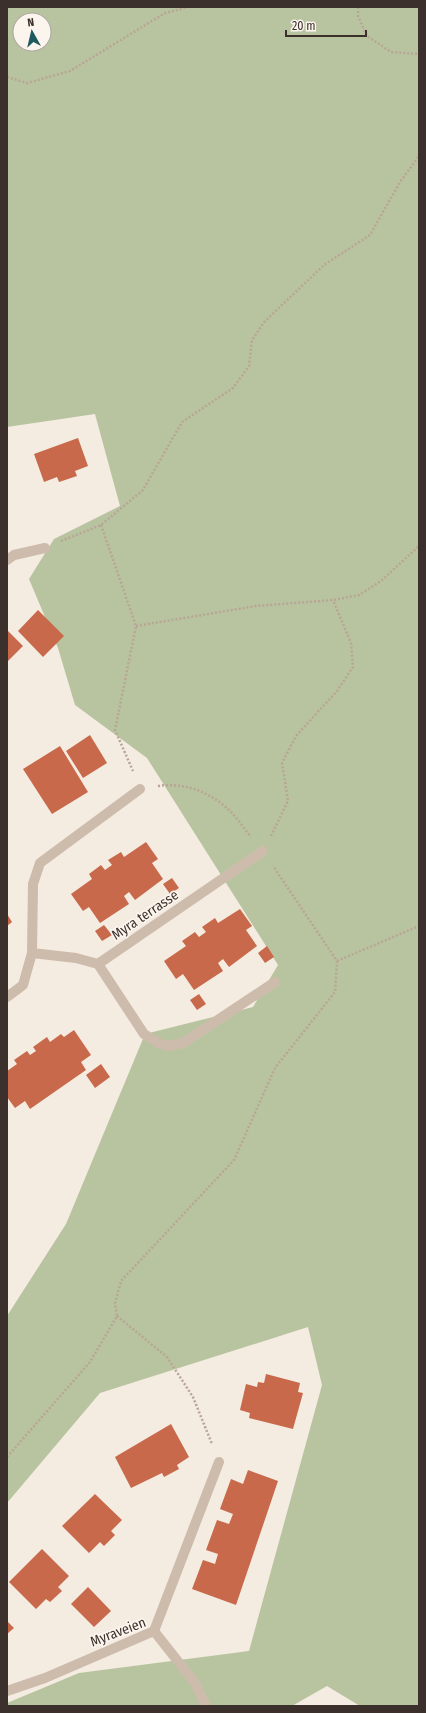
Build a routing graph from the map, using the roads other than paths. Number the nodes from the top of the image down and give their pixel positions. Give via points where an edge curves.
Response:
1 (45, 548) road end
2 (7, 560) edge
3 (140, 789) road end
4 (263, 851) road end
5 (32, 953) junction
6 (98, 964) junction
7 (275, 982) dead end
8 (7, 997) edge
9 (219, 1462) road end
10 (154, 1631) junction
11 (7, 1691) edge
12 (206, 1706) edge

1 - 2 street via 14,555
3 - 5 street via 40,863 33,884
4 - 6 street, Myra terrasse
5 - 6 street via 76,958
5 - 8 street via 23,985
6 - 7 street via 144,1034 168,1046 183,1043
9 - 10 street
10 - 11 street, Myraveien via 45,1678
10 - 12 street, Myraveien via 195,1683

